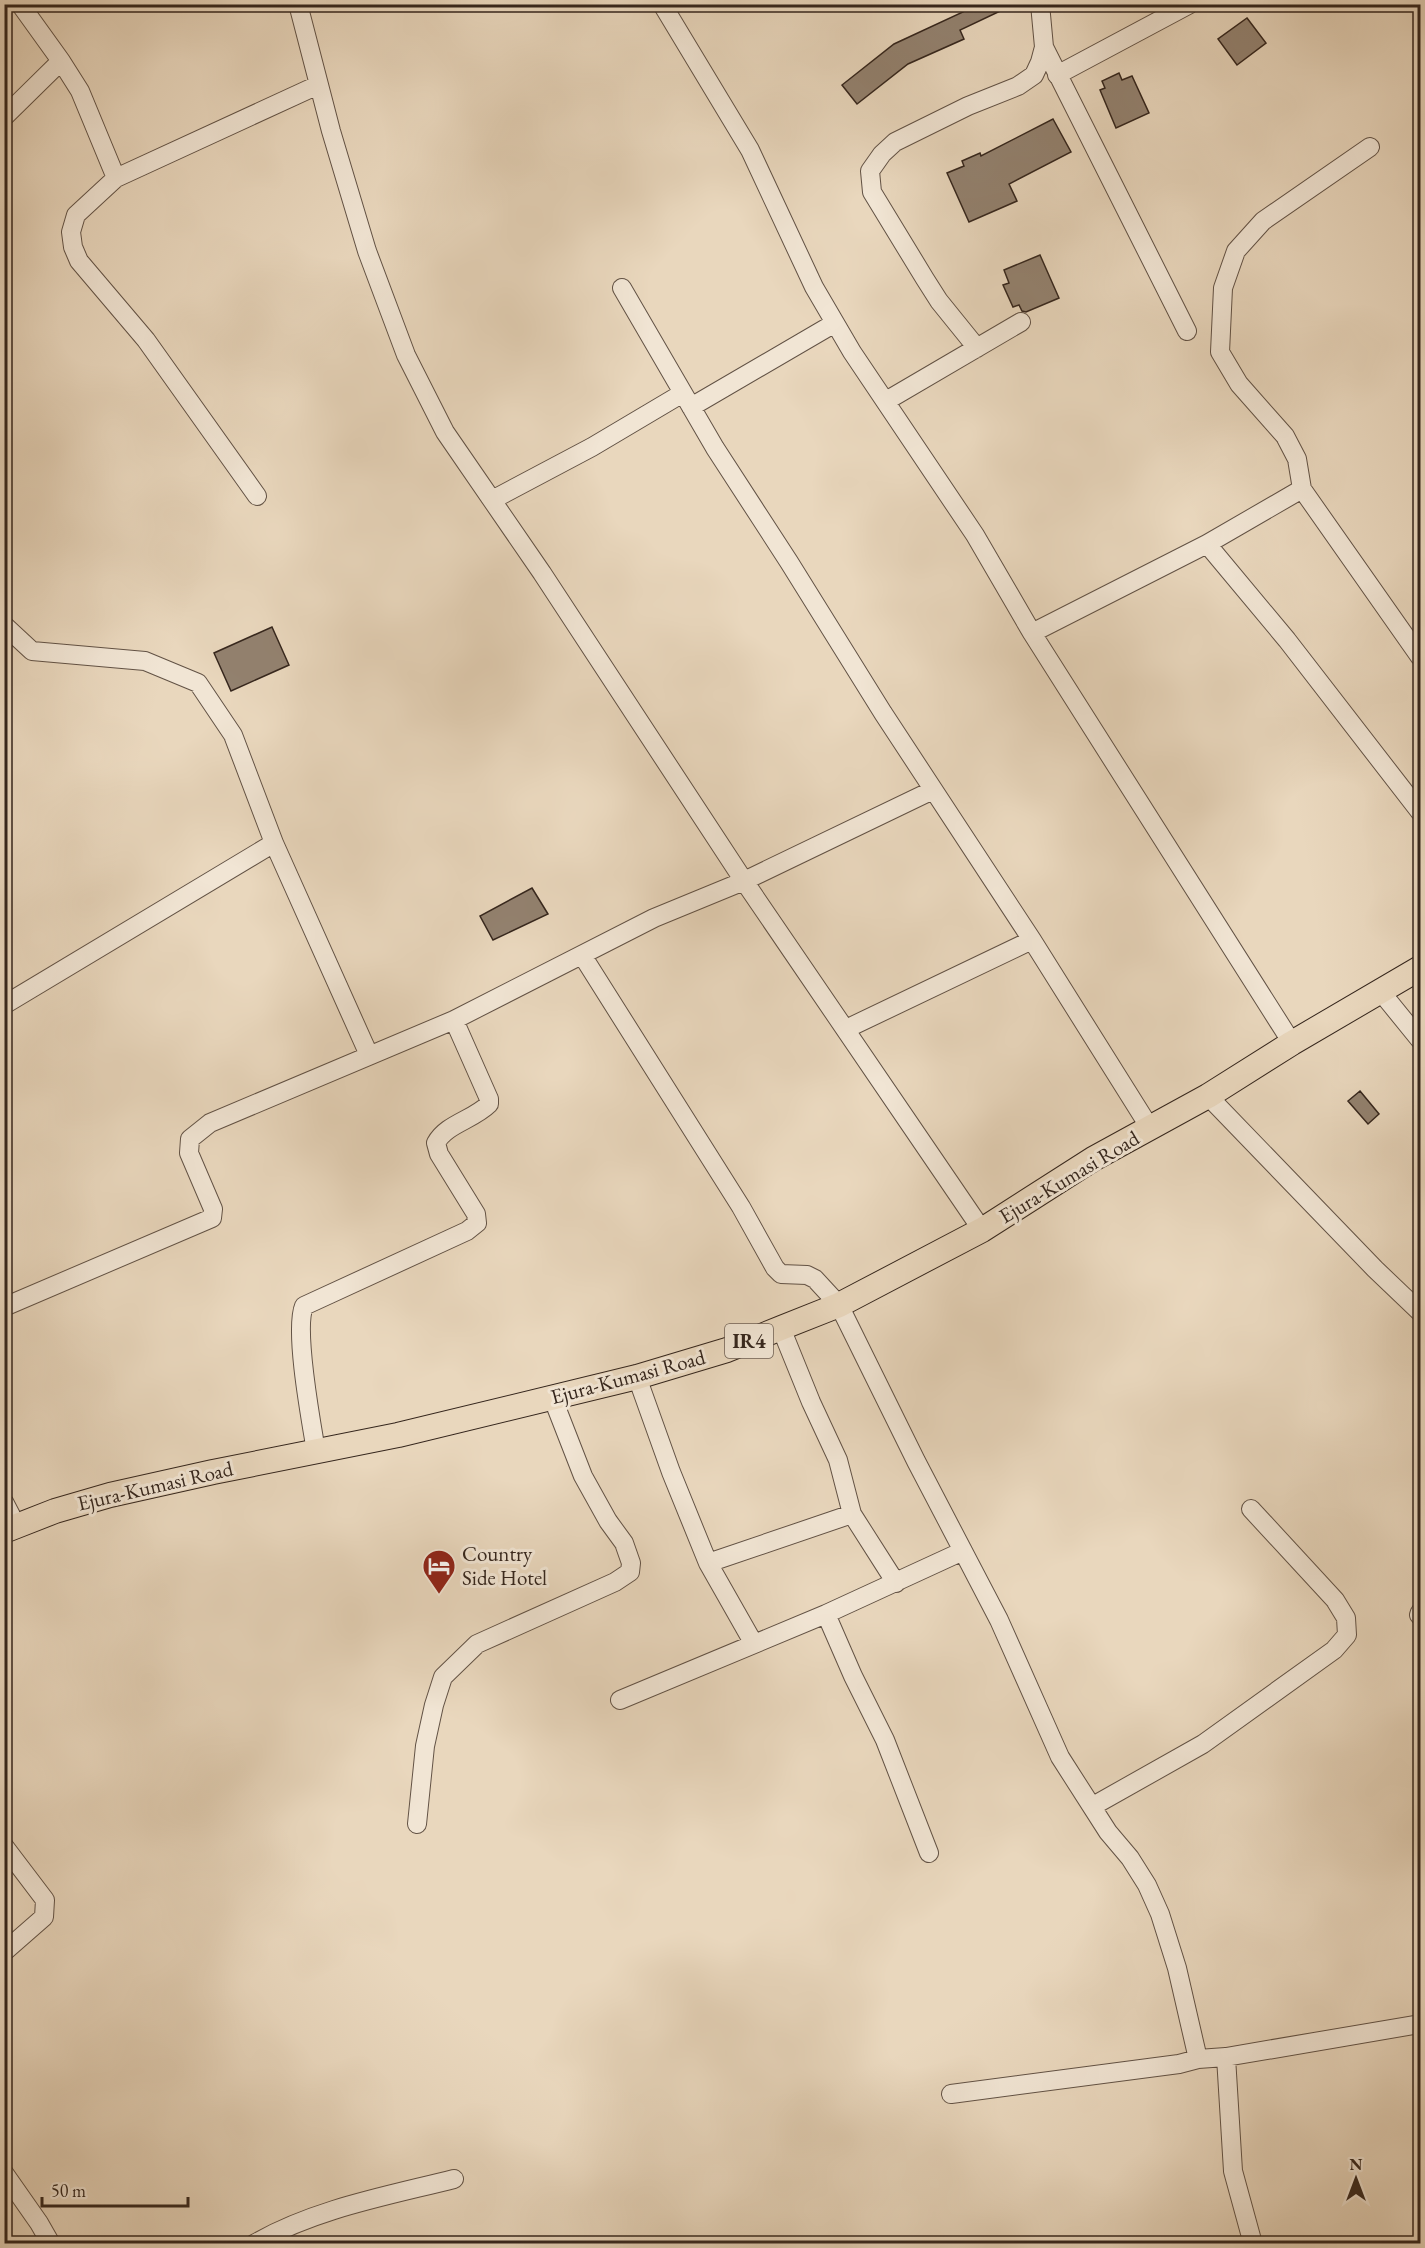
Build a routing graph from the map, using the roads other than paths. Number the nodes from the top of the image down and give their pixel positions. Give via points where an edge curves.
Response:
1 (20, 4) edge
2 (298, 4) edge
3 (662, 4) edge
4 (1040, 4) edge
5 (1190, 4) edge
6 (1044, 47) junction
7 (61, 61) junction
8 (1057, 75) junction
9 (318, 85) junction
10 (4, 117) edge
11 (1370, 147) dead end
12 (116, 178) junction
13 (622, 288) dead end
14 (1021, 322) dead end
15 (835, 323) junction
16 (1187, 331) dead end
17 (977, 348) junction
18 (687, 400) junction
19 (886, 401) junction
20 (1302, 489) junction
21 (257, 496) dead end
22 (492, 500) junction
23 (1207, 544) junction
24 (4, 625) edge
25 (1032, 633) junction
26 (1418, 647) edge
27 (933, 790) junction
28 (1420, 812) edge
29 (274, 843) junction
30 (744, 881) junction
31 (1032, 940) junction
32 (582, 955) junction
33 (1420, 968) edge
34 (1382, 992) junction
35 (4, 1005) edge
36 (454, 1020) junction
37 (846, 1029) junction
38 (1420, 1040) edge
39 (1292, 1043) junction
40 (369, 1054) junction
41 (1208, 1096) junction
42 (1150, 1128) junction
43 (982, 1230) junction
44 (839, 1305) junction
45 (4, 1307) edge
46 (1420, 1312) edge
47 (781, 1329) junction
48 (637, 1377) junction
49 (553, 1399) junction
50 (316, 1451) junction
51 (4, 1502) edge
52 (1251, 1509) dead end
53 (852, 1514) junction
54 (10, 1528) edge
55 (963, 1551) junction
56 (708, 1563) junction
57 (896, 1583) junction
58 (826, 1614) junction
59 (754, 1644) junction
60 (620, 1700) dead end
61 (1094, 1806) junction
62 (417, 1824) dead end
63 (4, 1846) edge
64 (929, 1852) dead end
65 (4, 1952) edge
66 (1420, 2027) edge
67 (1226, 2057) junction
68 (1198, 2059) junction
69 (951, 2094) dead end
70 (4, 2173) edge
71 (454, 2179) dead end
72 (51, 2244) edge
73 (254, 2244) edge
74 (1253, 2244) edge

1 - 7 street
2 - 9 street
3 - 15 street via 750,150
4 - 6 street
5 - 8 street
6 - 8 street
6 - 17 street via 1034,75 895,142 870,171 872,192 949,315
7 - 10 street
7 - 12 street via 80,91
8 - 16 street
9 - 12 street
9 - 22 street via 367,251 406,354 445,432
11 - 20 street via 1263,221 1236,251 1223,288 1220,352 1239,384 1286,436 1297,459
12 - 21 street via 76,215 72,247 79,261 146,340
13 - 18 street
14 - 17 street
15 - 18 street
15 - 19 street
17 - 19 street
18 - 22 street
18 - 27 street
19 - 25 street via 975,535
20 - 23 street
20 - 26 street
22 - 30 street
23 - 25 street
23 - 28 street
24 - 29 street via 32,651 145,661 198,683 233,735
25 - 39 street
27 - 30 street
27 - 31 street
29 - 35 street
29 - 40 street
30 - 32 street via 654,918
30 - 37 street
31 - 37 street
31 - 42 street
32 - 36 street
32 - 44 street via 741,1207 774,1268 781,1274 815,1279
33 - 34 main road, Ejura-Kumasi Road / IR4
34 - 38 street
34 - 39 main road, Ejura-Kumasi Road / IR4
36 - 40 street
36 - 50 street via 489,1104 441,1134 436,1143 438,1154 476,1214 477,1223 304,1306 300,1315
37 - 43 street
39 - 41 main road, Ejura-Kumasi Road / IR4
40 - 45 street via 210,1123 190,1139 189,1153 213,1209 212,1218
41 - 42 main road, Ejura-Kumasi Road / IR4
41 - 46 street
42 - 43 main road, Ejura-Kumasi Road / IR4 via 1093,1159
43 - 44 main road, Ejura-Kumasi Road / IR4
44 - 47 main road, Ejura-Kumasi Road / IR4
44 - 55 street
47 - 48 main road, Ejura-Kumasi Road / IR4
47 - 53 street via 838,1460
48 - 49 main road, Ejura-Kumasi Road / IR4
48 - 56 street
49 - 50 main road, Ejura-Kumasi Road / IR4
49 - 62 street via 583,1476 624,1543 630,1572 477,1644 443,1677 425,1746
50 - 54 main road, Ejura-Kumasi Road / IR4 via 110,1495
51 - 54 street
52 - 61 street via 1335,1600 1346,1618 1347,1635 1334,1650 1203,1744
53 - 56 street
53 - 57 street
55 - 57 street
55 - 61 street via 999,1620 1060,1756
56 - 59 street
57 - 58 street
58 - 59 street
58 - 64 street via 885,1740
59 - 60 street
61 - 68 street via 1147,1885 1160,1914
63 - 65 street via 45,1900 46,1907 44,1917
66 - 67 street
67 - 68 street
67 - 74 street via 1233,2171
68 - 69 street
70 - 72 street
71 - 73 street via 333,2211

